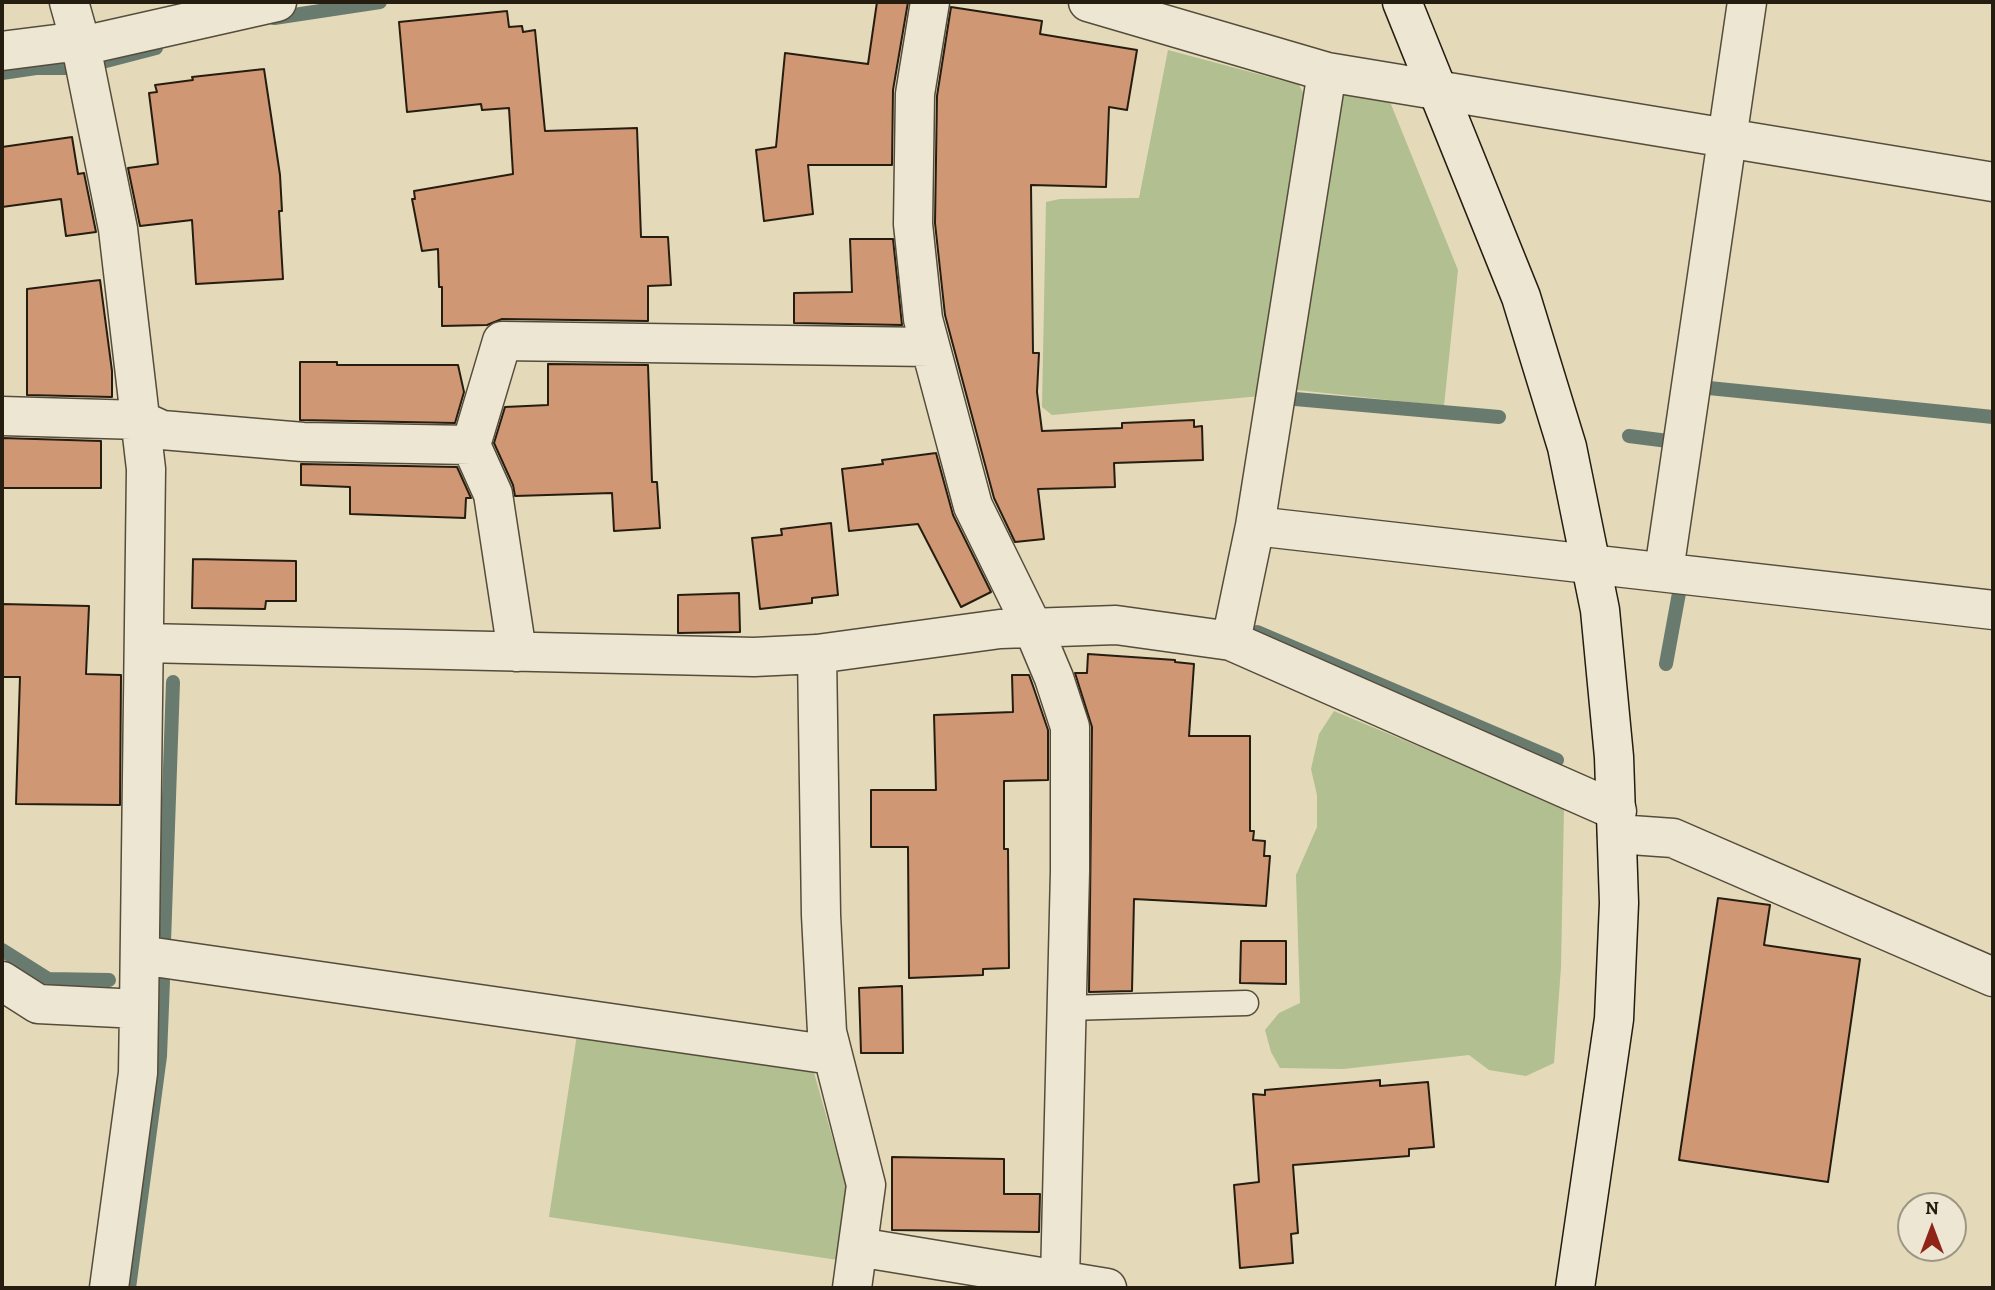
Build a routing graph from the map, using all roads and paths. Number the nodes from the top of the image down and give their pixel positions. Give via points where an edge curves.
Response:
1 (69, 2) edge
2 (276, 2) edge
3 (930, 2) edge
4 (1088, 2) edge
5 (1402, 2) edge
6 (1747, 2) edge
7 (80, 41) junction
8 (2, 51) edge
9 (1327, 72) junction
10 (1436, 89) junction
11 (1727, 137) junction
12 (1993, 182) edge
13 (929, 347) junction
14 (2, 416) edge
15 (140, 420) junction
16 (471, 444) junction
17 (1255, 526) junction
18 (1591, 563) junction
19 (1664, 571) junction
20 (1993, 610) edge
21 (1033, 628) junction
22 (1231, 641) junction
23 (144, 643) junction
24 (517, 652) junction
25 (817, 654) junction
26 (1617, 822) junction
27 (140, 955) junction
28 (1993, 977) edge
29 (2, 981) edge
30 (1246, 1003) dead end
31 (1067, 1008) junction
32 (139, 1009) junction
33 (832, 1055) junction
34 (858, 1247) junction
35 (1060, 1280) junction
36 (108, 1288) edge
37 (852, 1288) edge
38 (1107, 1288) edge
39 (1575, 1288) edge

1 - 7 street
2 - 7 street via 95,43
3 - 13 street via 915,94 913,223
4 - 9 street
5 - 10 street
6 - 11 street
7 - 8 street
7 - 15 street via 118,229
9 - 10 street
9 - 17 street
10 - 11 street
10 - 18 street via 1521,298 1567,447
11 - 12 street
11 - 19 street
13 - 16 street via 502,341
13 - 21 street via 973,506
14 - 15 street
15 - 16 street via 162,430 303,442
15 - 23 street via 146,469
16 - 24 street via 493,494
17 - 18 street
17 - 22 street
18 - 19 street
18 - 26 street via 1600,610
19 - 20 street
21 - 22 street via 1116,625
21 - 25 street
21 - 31 street via 1070,727
22 - 26 street
23 - 24 street
23 - 27 street
24 - 25 street
25 - 33 street via 821,915
26 - 28 street via 1673,838
26 - 39 street via 1614,1019
27 - 32 street
27 - 33 street
29 - 32 street via 38,1004
30 - 31 lane
31 - 35 street
32 - 36 street via 138,1073
33 - 34 street via 866,1185
34 - 35 street
34 - 37 street
35 - 38 street

